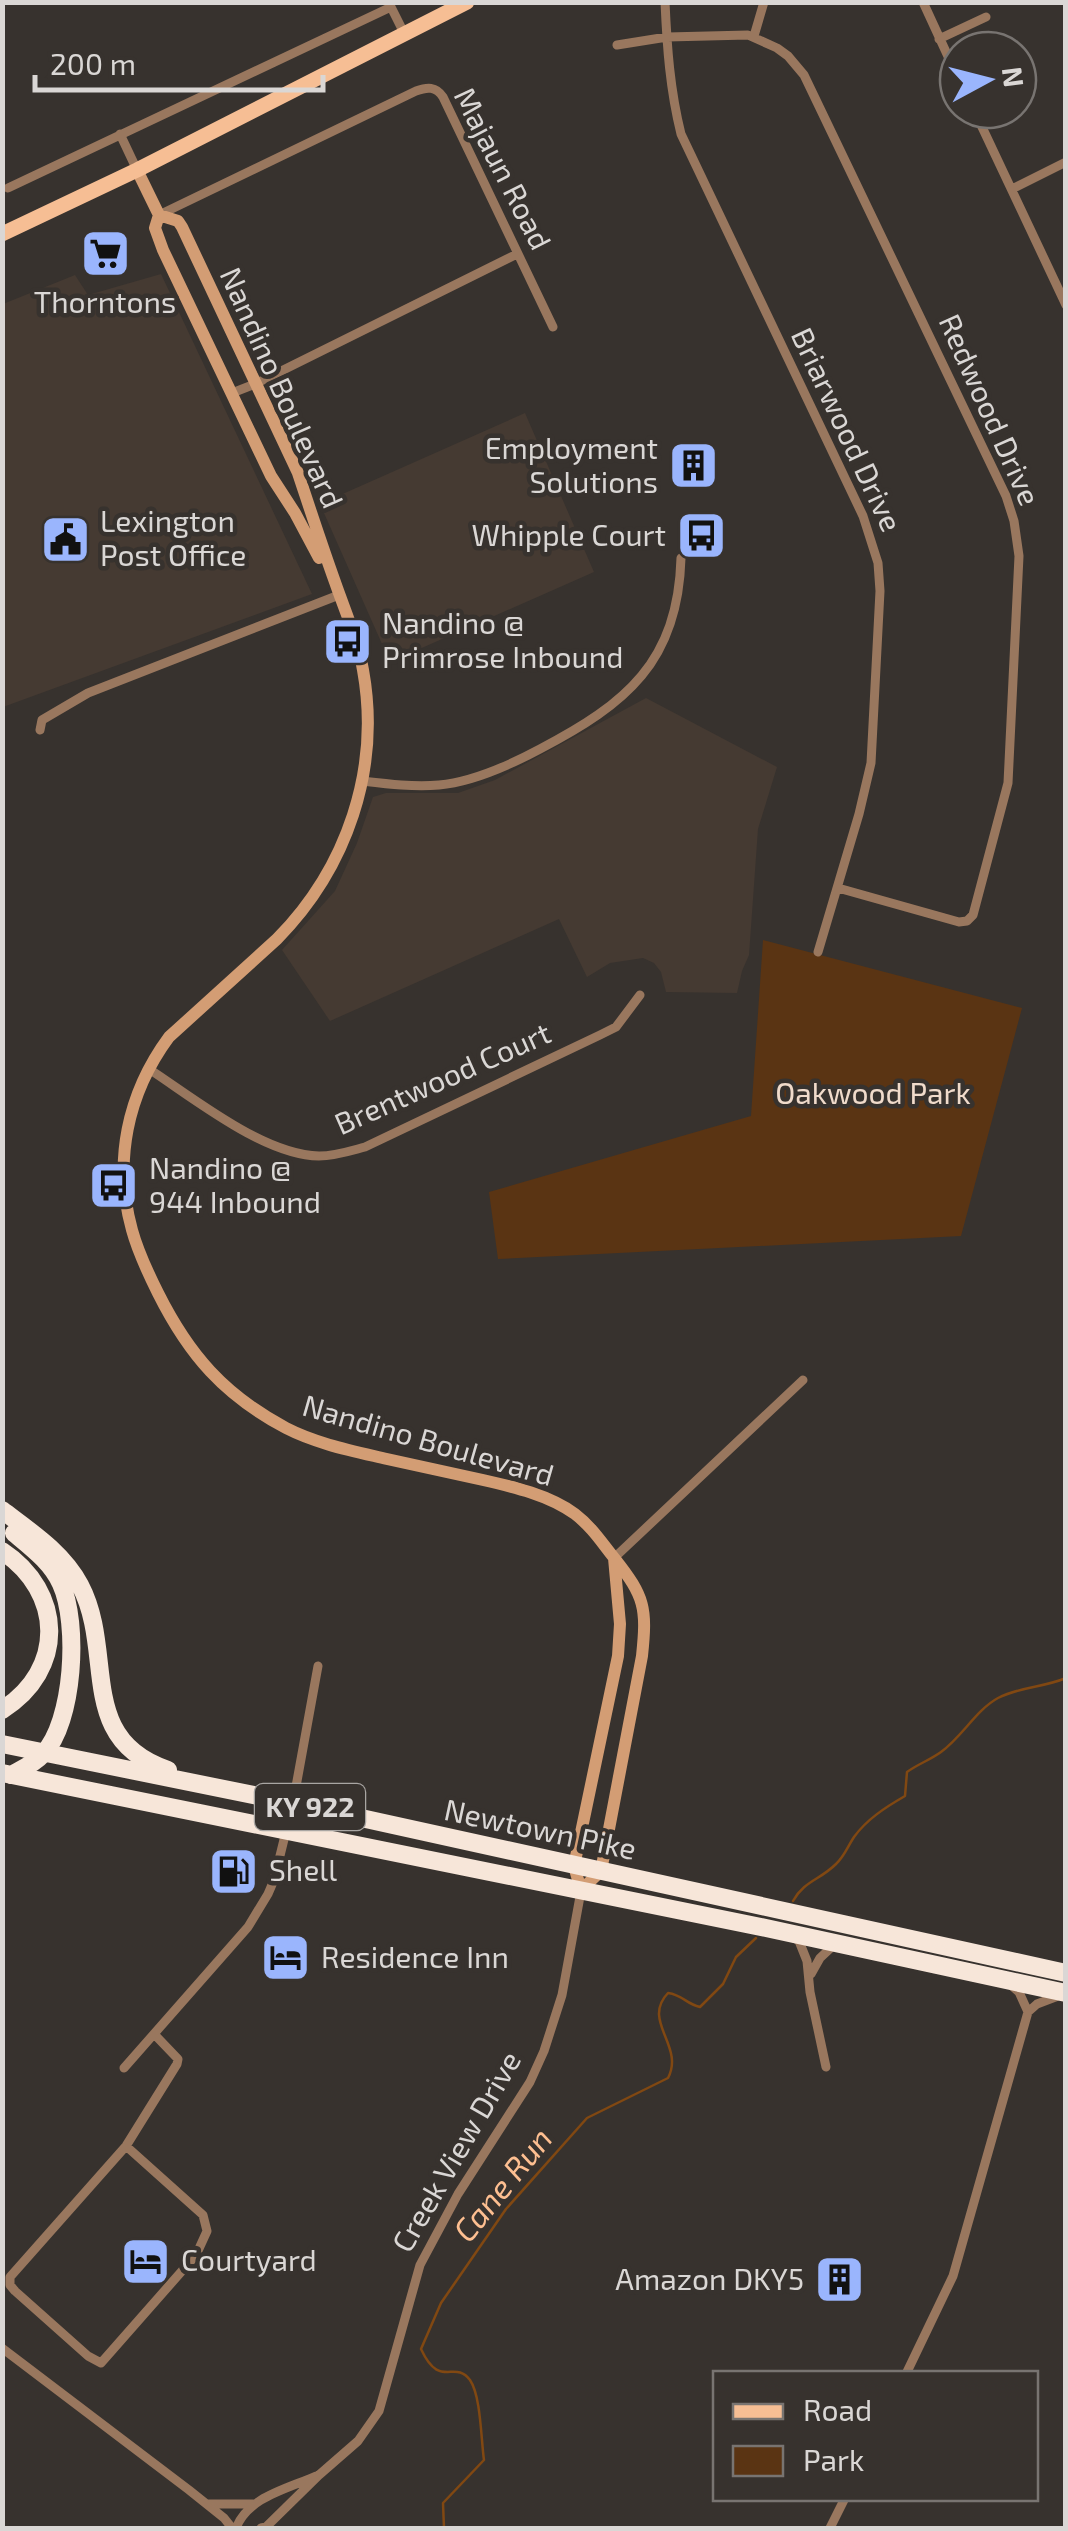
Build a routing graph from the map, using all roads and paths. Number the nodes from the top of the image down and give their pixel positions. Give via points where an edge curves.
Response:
1 (467, 2) edge
2 (764, 2) edge
3 (922, 2) edge
4 (665, 3) edge
5 (986, 17) dead end
6 (958, 30) edge
7 (404, 34) junction
8 (754, 36) junction
9 (667, 37) junction
10 (938, 37) edge
11 (617, 45) dead end
12 (984, 130) edge
13 (120, 134) junction
14 (1066, 162) edge
15 (138, 170) junction
16 (8, 188) dead end
17 (1012, 188) junction
18 (160, 215) junction
19 (2, 234) edge
20 (517, 254) junction
21 (1066, 305) edge
22 (554, 327) dead end
23 (255, 384) junction
24 (232, 393) junction
25 (313, 537) junction
26 (681, 558) dead end
27 (340, 596) junction
28 (40, 730) dead end
29 (362, 781) junction
30 (838, 888) junction
31 (818, 952) dead end
32 (640, 996) dead end
33 (148, 1069) junction
34 (803, 1380) dead end
35 (2, 1510) edge
36 (2, 1523) edge
37 (2, 1551) edge
38 (614, 1558) junction
39 (318, 1666) dead end
40 (2, 1710) edge
41 (2, 1744) edge
42 (44, 1753) junction
43 (7, 1774) edge
44 (240, 1793) junction
45 (293, 1803) junction
46 (286, 1830) junction
47 (574, 1866) junction
48 (601, 1871) junction
49 (581, 1890) junction
50 (787, 1932) junction
51 (836, 1943) junction
52 (1066, 1973) edge
53 (810, 1976) junction
54 (998, 1978) junction
55 (1066, 1994) edge
56 (1028, 2012) junction
57 (154, 2034) junction
58 (826, 2066) dead end
59 (124, 2068) dead end
60 (126, 2146) junction
61 (2, 2348) edge
62 (907, 2371) edge
63 (318, 2475) junction
64 (844, 2501) edge
65 (208, 2504) junction
66 (253, 2504) junction
67 (234, 2528) edge
68 (264, 2528) edge
69 (830, 2528) edge

1 - 7 main road
2 - 8 street
3 - 10 street
4 - 9 street, Briarwood Drive
5 - 6 street
7 - 13 street via 391,7
7 - 15 main road
8 - 9 street
8 - 30 street, Redwood Drive via 788,56 804,75 1006,496 1019,556 1008,783 973,915 959,922
9 - 11 street
9 - 30 street, Briarwood Drive via 673,101 690,158 862,516 878,563 871,763
12 - 17 street
13 - 15 street
13 - 16 street
14 - 17 street
15 - 18 street, Nandino Boulevard
15 - 19 main road
17 - 21 street
18 - 20 street, Majaun Road via 429,88 444,96
18 - 23 street, Nandino Boulevard via 182,227
18 - 24 street, Nandino Boulevard via 158,238
20 - 22 street, Majaun Road
20 - 23 street
23 - 24 street
23 - 25 street, Nandino Boulevard via 298,473
24 - 25 street, Nandino Boulevard via 271,476
25 - 27 street, Nandino Boulevard
26 - 29 street via 666,636 642,677 606,711 528,756 468,780
27 - 28 street via 88,692 42,720
27 - 29 street, Nandino Boulevard via 366,686
29 - 33 street, Nandino Boulevard via 345,840 309,902 168,1037
30 - 31 street, Briarwood Drive
32 - 33 street, Brentwood Court via 600,1035 340,1154 267,1143
33 - 38 street, Nandino Boulevard via 125,1139 126,1208 146,1269 204,1366 241,1399 322,1442 548,1499 592,1528
34 - 38 street
35 - 44 highway via 56,1553 80,1586 120,1741 154,1765
36 - 42 highway via 48,1564 68,1600 67,1699
37 - 40 highway via 36,1583 50,1626 40,1672
38 - 47 street via 618,1656
38 - 48 street, Nandino Boulevard via 639,1592 644,1635
39 - 45 street
41 - 42 highway, Newtown Pike / KY 922
42 - 43 highway
42 - 44 highway, Newtown Pike / KY 922
43 - 46 highway, Newtown Pike / KY 922
44 - 45 highway, Newtown Pike / KY 922
45 - 46 street
45 - 47 highway, Newtown Pike / KY 922
46 - 49 highway, Newtown Pike / KY 922
46 - 57 street via 260,1910
47 - 48 highway, Newtown Pike / KY 922
47 - 49 street
48 - 49 street
48 - 52 highway, Newtown Pike / KY 922
49 - 50 highway, Newtown Pike / KY 922
49 - 63 street, Creek View Drive via 562,1995 530,2082 420,2265 379,2411 358,2441
50 - 51 highway, Newtown Pike / KY 922
50 - 53 street via 799,1941
51 - 53 street
51 - 54 highway, Newtown Pike / KY 922
53 - 58 street
54 - 55 highway, Newtown Pike / KY 922
54 - 56 street via 1019,1992
55 - 56 street
56 - 62 street via 953,2276
57 - 59 street
57 - 60 street via 177,2064
60 - 60 street via 203,2215 207,2232 196,2255 100,2363 14,2292 10,2278
61 - 65 street
63 - 66 street, Creek View Drive
63 - 68 street, Creek View Drive
64 - 69 street
65 - 66 street, Creek View Drive
65 - 67 street
66 - 67 street

